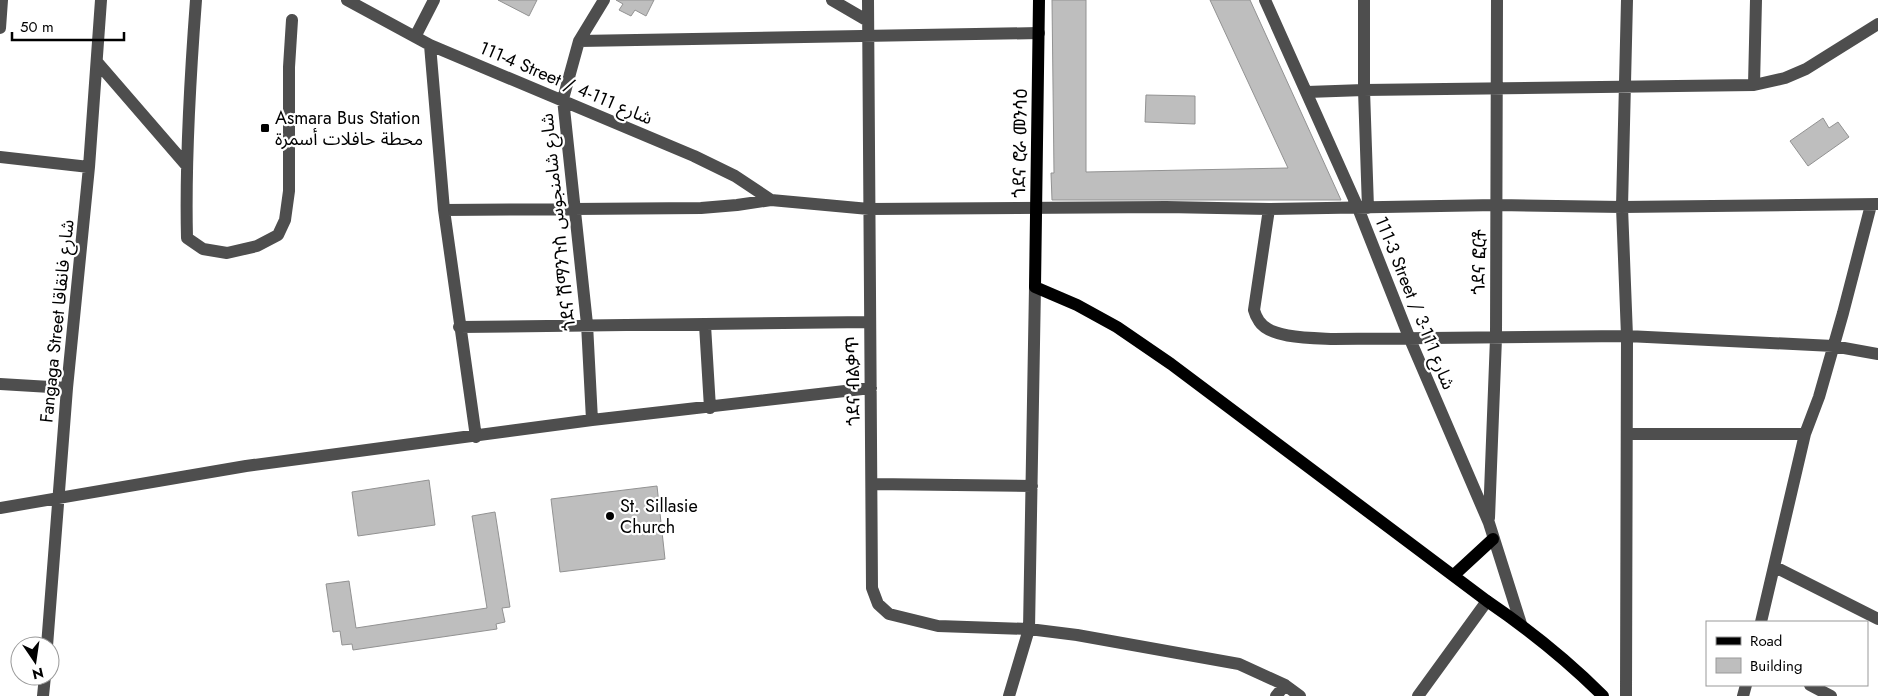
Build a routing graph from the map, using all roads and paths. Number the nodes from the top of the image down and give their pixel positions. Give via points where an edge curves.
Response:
1 (2, 0) edge
2 (102, 0) edge
3 (196, 0) edge
4 (346, 0) edge
5 (434, 0) edge
6 (604, 0) edge
7 (832, 0) edge
8 (868, 0) edge
9 (1039, 0) edge
10 (1266, 0) edge
11 (1364, 0) edge
12 (1497, 0) edge
13 (1627, 0) edge
14 (1756, 0) edge
15 (292, 20) dead end
16 (868, 21) junction
17 (1878, 24) edge
18 (0, 28) edge
19 (1039, 33) junction
20 (869, 36) junction
21 (415, 37) junction
22 (578, 40) junction
23 (430, 45) junction
24 (98, 62) junction
25 (1754, 85) junction
26 (1626, 87) junction
27 (1364, 90) junction
28 (1496, 90) junction
29 (1307, 92) junction
30 (563, 99) junction
31 (0, 157) edge
32 (187, 166) junction
33 (89, 167) junction
34 (771, 200) junction
35 (1497, 204) junction
36 (1874, 205) edge
37 (1622, 207) junction
38 (1037, 208) junction
39 (1363, 208) junction
40 (574, 209) junction
41 (869, 209) junction
42 (1269, 209) junction
43 (444, 210) junction
44 (1035, 287) junction
45 (869, 322) junction
46 (587, 324) junction
47 (706, 325) junction
48 (459, 327) junction
49 (1628, 336) junction
50 (1409, 337) junction
51 (1496, 338) junction
52 (1834, 346) junction
53 (1878, 354) edge
54 (0, 384) edge
55 (67, 388) junction
56 (871, 388) junction
57 (710, 408) junction
58 (592, 420) junction
59 (1627, 434) junction
60 (1805, 434) junction
61 (476, 437) junction
62 (872, 484) junction
63 (1032, 486) junction
64 (58, 499) junction
65 (0, 508) edge
66 (1489, 523) junction
67 (1494, 539) junction
68 (1775, 567) junction
69 (1454, 575) junction
70 (1487, 601) junction
71 (1878, 617) edge
72 (1762, 621) edge
73 (1521, 624) junction
74 (1029, 629) junction
75 (48, 636) edge
76 (1285, 685) junction
77 (1812, 686) edge
78 (1009, 696) edge
79 (1276, 696) edge
80 (1300, 696) edge
81 (1418, 696) edge
82 (1603, 696) edge
83 (1626, 696) edge
84 (1831, 696) edge

1 - 18 street
2 - 24 street, Fangaga Street شارع فانقاقا
3 - 32 street
4 - 21 street, 111-4 Street / شارع 111-4
5 - 21 street
6 - 22 street, ጎደና ሽማንጉስ شارع شامنجوس
7 - 16 street
8 - 16 street, ጎደና ብልቃጥ
9 - 19 main road, ጎደና ሮራ መንሳዕ
10 - 29 street, 111-3 Street / شارع 111-3
11 - 27 street
12 - 28 street, ጎደና ፎርቶ
13 - 26 street
14 - 25 street
15 - 32 street via 289,191 278,234 257,246 227,253 202,249 187,238
16 - 20 street, ጎደና ብልቃጥ
17 - 25 street via 1806,68 1785,78
19 - 20 street
19 - 38 main road, ጎደና ሮራ መንሳዕ
20 - 22 street
20 - 41 street, ጎደና ብልቃጥ
21 - 23 street, 111-4 Street / شارع 111-4
22 - 30 street, ጎደና ሽማንጉስ شارع شامنجوس
23 - 30 street, 111-4 Street / شارع 111-4
23 - 43 street
24 - 32 street
24 - 33 street, Fangaga Street شارع فانقاقا
25 - 26 street
26 - 28 street
26 - 37 street
27 - 28 street
27 - 29 street
27 - 39 street
28 - 35 street, ጎደና ፎርቶ
29 - 39 street, 111-3 Street / شارع 111-3
30 - 34 street, 111-4 Street / شارع 111-4 via 694,156 735,176
30 - 40 street, ጎደና ሽማንጉስ شارع شامنجوس
31 - 33 street
33 - 55 street, Fangaga Street شارع فانقاقا
34 - 40 street via 701,208
34 - 41 street
35 - 37 street
35 - 39 street
35 - 51 street, ጎደና ፎርቶ
36 - 37 street
36 - 52 street
37 - 49 street
38 - 41 street
38 - 42 street
38 - 44 main road, ጎደና ሮራ መንሳዕ
39 - 42 street
39 - 50 street, 111-3 Street / شارع 111-3
40 - 43 street
40 - 46 street, ጎደና ሽማንጉስ شارع شامنجوس
41 - 45 street, ጎደና ብልቃጥ
42 - 50 street via 1254,310 1259,323 1290,336 1334,339
43 - 48 street
44 - 63 street
44 - 69 main road via 1077,305 1125,332
45 - 47 street
45 - 56 street, ጎደና ብልቃጥ
46 - 47 street
46 - 48 street
46 - 58 street, ጎደና ሽማንጉስ شارع شامنجوس
47 - 57 street
48 - 61 street
49 - 51 street
49 - 52 street
49 - 59 street
50 - 51 street
50 - 66 street, 111-3 Street / شارع 111-3
51 - 66 street, ጎደና ፎርቶ
52 - 53 street
52 - 60 street
54 - 55 street
55 - 64 street, Fangaga Street شارع فانقاقا
56 - 57 street
56 - 62 street, ጎደና ብልቃጥ
57 - 58 street
58 - 61 street
59 - 60 street
59 - 83 street
60 - 68 street
61 - 64 street via 246,466
62 - 63 street
62 - 74 street, ጎደና ብልቃጥ via 872,588 878,604 888,614 938,626
63 - 74 street
64 - 65 street
64 - 75 street, Fangaga Street شارع فانقاقا
66 - 67 street, 111-3 Street / شارع 111-3
67 - 69 main road
67 - 73 street, 111-3 Street / شارع 111-3
68 - 71 street
68 - 72 street
69 - 70 main road
70 - 73 main road
70 - 81 street
73 - 82 main road
74 - 76 street, ጎደና ብልቃጥ via 1239,664
74 - 78 street
76 - 79 street
76 - 80 street, ጎደና ብልቃጥ
77 - 84 street

